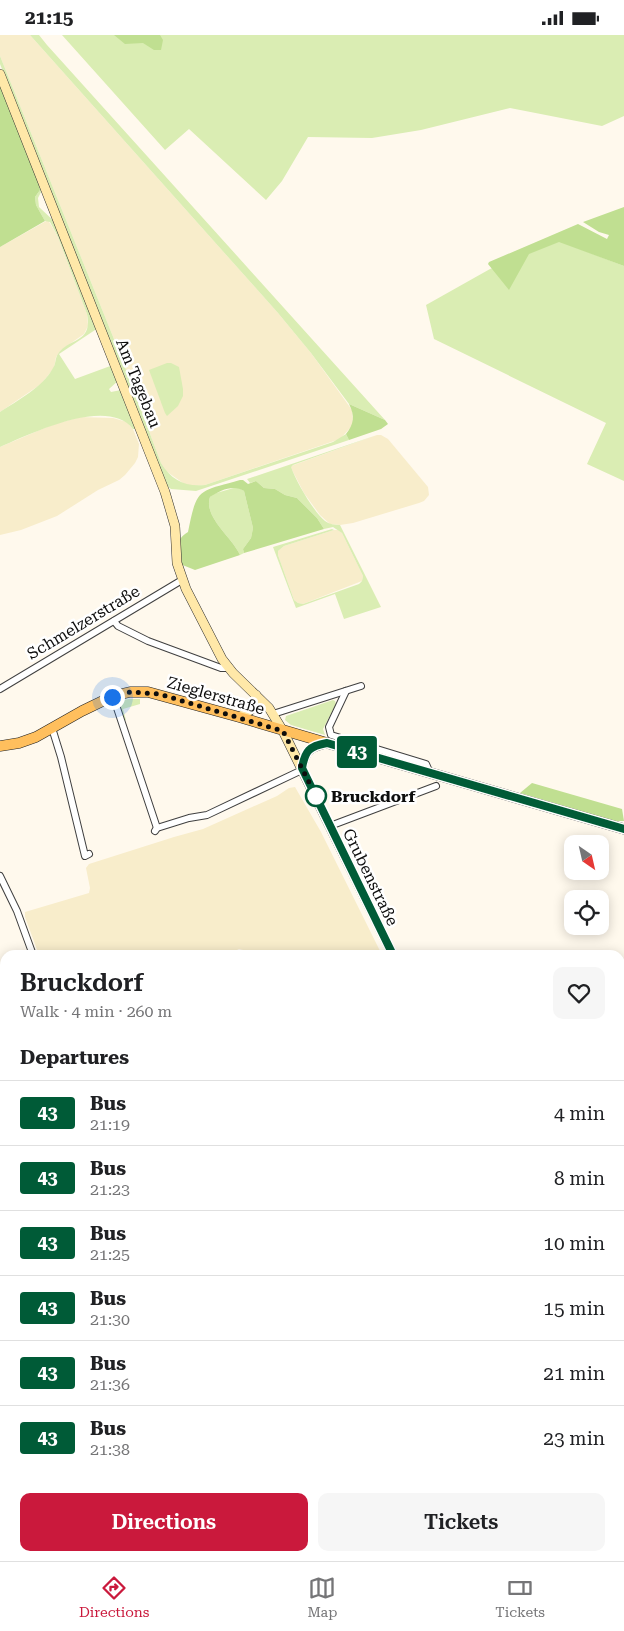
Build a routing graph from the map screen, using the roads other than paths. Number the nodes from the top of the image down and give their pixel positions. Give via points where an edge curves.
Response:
1 (0, 73) edge
2 (182, 580) junction
3 (114, 621) junction
4 (229, 668) junction
5 (361, 686) dead end
6 (0, 689) edge
7 (346, 691) junction
8 (256, 695) junction
9 (116, 705) dead end
10 (273, 714) junction
11 (239, 717) junction
12 (52, 728) junction
13 (283, 731) junction
14 (329, 739) junction
15 (0, 746) edge
16 (302, 769) junction
17 (436, 786) dead end
18 (330, 826) junction
19 (624, 829) edge
20 (89, 854) dead end
21 (0, 876) edge
22 (31, 950) edge
23 (391, 950) edge

1 - 2 street, Am Tagebau via 165,492 175,526 177,563
2 - 3 street, Schmelzerstraße
2 - 4 street, Am Tagebau
3 - 4 street via 148,641 221,668
3 - 6 street, Schmelzerstraße
4 - 8 street, Am Tagebau
5 - 7 street
7 - 10 street
7 - 14 street via 329,727
8 - 10 street, Am Tagebau
8 - 11 street via 255,705
9 - 16 street via 156,830 207,815
10 - 13 street, Am Tagebau
11 - 12 main road, Zieglerstraße via 159,694 130,692 98,703
11 - 13 main road, Zieglerstraße
12 - 15 main road, Zieglerstraße via 27,741
12 - 20 street via 85,856
13 - 14 main road, Zieglerstraße
13 - 16 street, Grubenstraße
14 - 16 street via 308,751
14 - 19 main road, Zieglerstraße via 430,773
16 - 18 street, Grubenstraße
17 - 18 street
18 - 23 street, Grubenstraße
21 - 22 street

